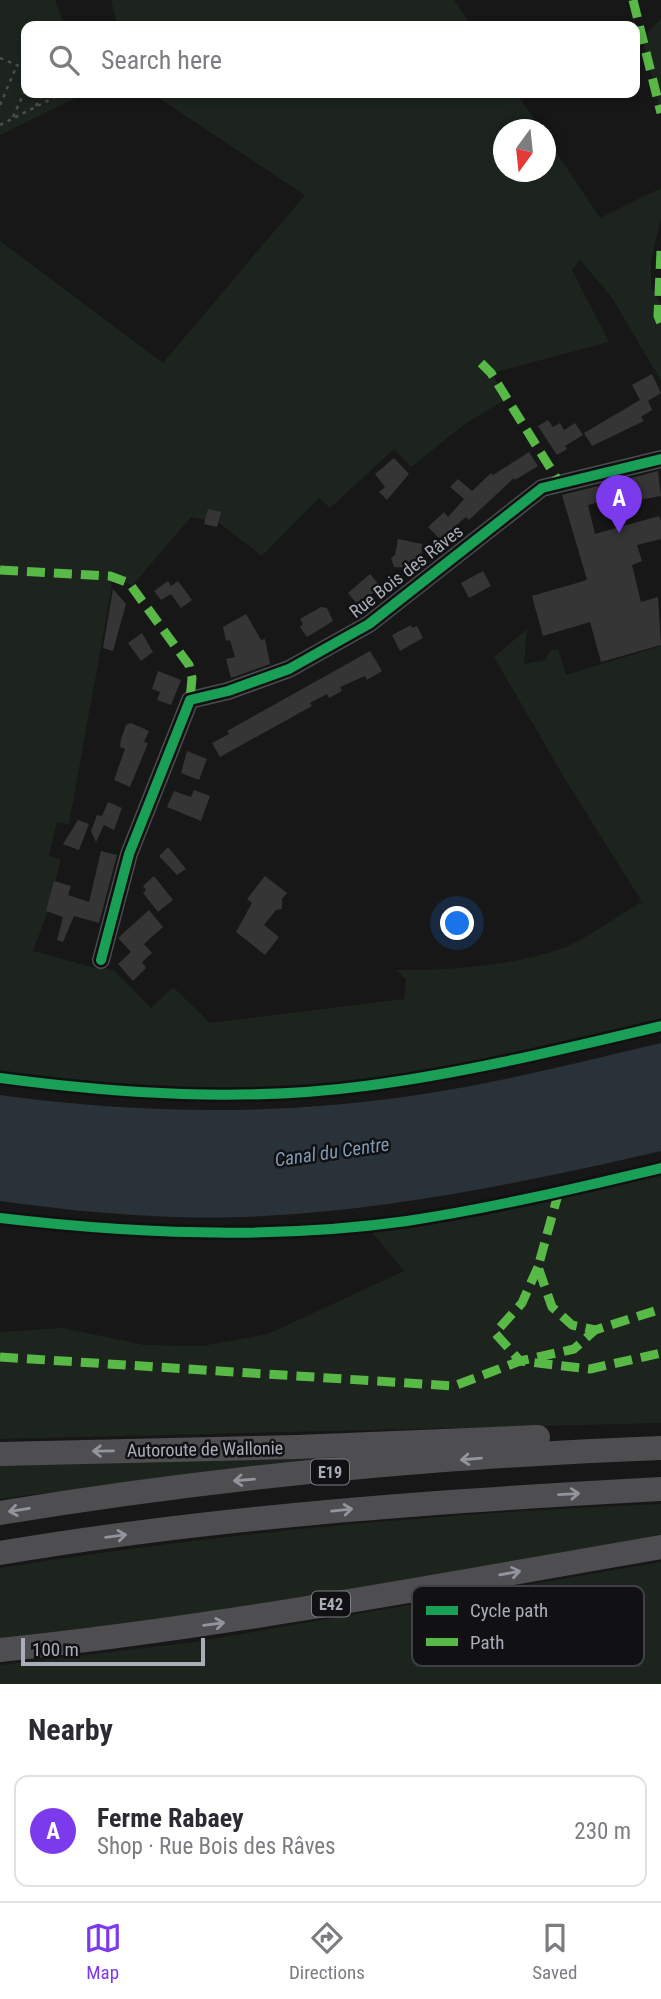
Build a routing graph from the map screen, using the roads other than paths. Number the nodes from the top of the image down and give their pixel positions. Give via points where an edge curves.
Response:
1 (661, 459) edge
2 (101, 960) dead end
3 (661, 1431) edge
4 (661, 1448) edge
5 (0, 1454) edge
6 (661, 1489) edge
7 (0, 1513) edge
8 (661, 1547) edge
9 (0, 1553) edge
10 (436, 1586) edge
11 (412, 1590) edge
12 (0, 1650) edge

1 - 2 street, Rue Bois des Râves via 542,488 369,624 289,669 190,700 129,854
3 -> 5 highway, Autoroute de Wallonie
4 -> 7 highway, E19 via 537,1453 209,1484
9 -> 6 highway, E19 via 213,1523 374,1507
10 -> 8 highway, E42
12 -> 11 highway, E42 via 234,1621

